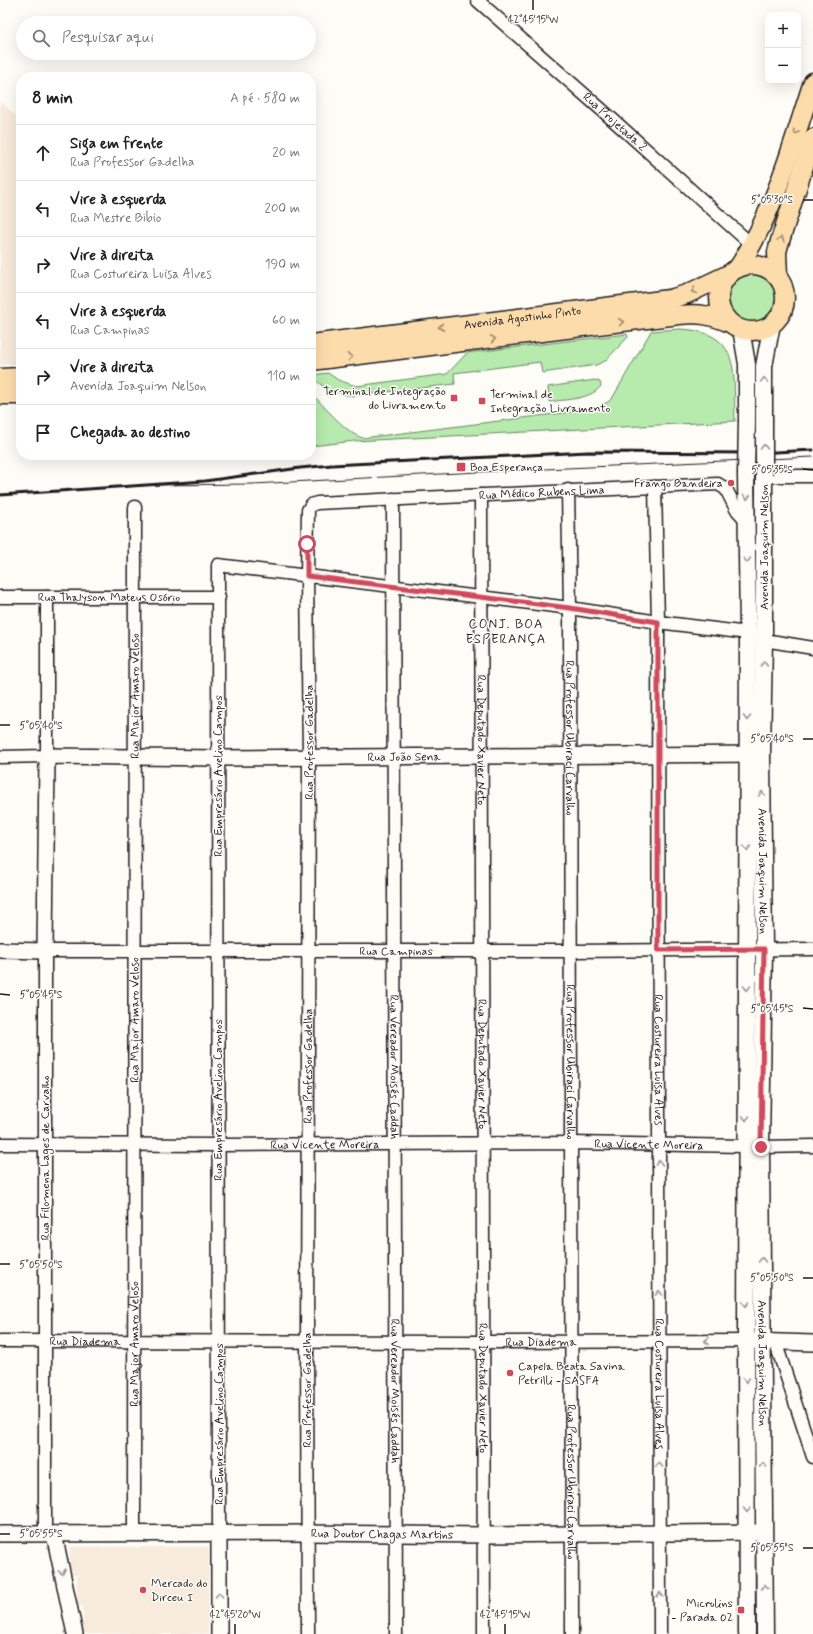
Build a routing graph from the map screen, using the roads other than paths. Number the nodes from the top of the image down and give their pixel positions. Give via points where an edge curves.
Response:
1 (477, 0) edge
2 (813, 82) edge
3 (813, 138) edge
4 (752, 245) junction
5 (733, 271) junction
6 (778, 277) junction
7 (772, 324) junction
8 (736, 326) junction
9 (316, 343) edge
10 (316, 360) edge
11 (16, 377) edge
12 (0, 378) edge
13 (16, 394) edge
14 (0, 395) edge
15 (769, 475) junction
16 (813, 476) edge
17 (655, 487) junction
18 (568, 490) junction
19 (481, 495) junction
20 (393, 499) junction
21 (317, 503) joint
22 (135, 507) dead end
23 (747, 521) junction
24 (307, 576) junction
25 (394, 586) junction
26 (0, 597) edge
27 (47, 597) junction
28 (135, 597) junction
29 (218, 597) junction
30 (482, 598) junction
31 (570, 608) junction
32 (658, 622) junction
33 (748, 633) junction
34 (764, 640) junction
35 (813, 648) edge
36 (754, 754) junction
37 (658, 755) junction
38 (47, 756) junction
39 (394, 756) junction
40 (482, 756) junction
41 (570, 756) junction
42 (0, 757) edge
43 (134, 757) junction
44 (309, 757) junction
45 (218, 758) junction
46 (747, 949) junction
47 (764, 949) junction
48 (813, 949) edge
49 (0, 950) edge
50 (308, 950) junction
51 (483, 950) junction
52 (658, 950) junction
53 (45, 951) junction
54 (134, 951) junction
55 (218, 951) junction
56 (395, 951) junction
57 (571, 951) junction
58 (395, 1143) junction
59 (483, 1143) junction
60 (571, 1143) junction
61 (0, 1144) edge
62 (46, 1144) junction
63 (134, 1144) junction
64 (218, 1145) junction
65 (309, 1145) junction
66 (659, 1145) junction
67 (813, 1146) edge
68 (754, 1147) junction
69 (0, 1341) edge
70 (44, 1341) junction
71 (307, 1341) junction
72 (571, 1341) junction
73 (659, 1341) junction
74 (746, 1341) junction
75 (768, 1341) junction
76 (134, 1342) junction
77 (219, 1342) junction
78 (396, 1342) junction
79 (483, 1342) junction
80 (813, 1343) edge
81 (813, 1457) edge
82 (764, 1532) junction
83 (219, 1533) junction
84 (308, 1533) junction
85 (747, 1533) junction
86 (0, 1534) edge
87 (49, 1534) junction
88 (134, 1534) junction
89 (396, 1534) junction
90 (572, 1534) junction
91 (660, 1534) junction
92 (484, 1535) junction
93 (75, 1634) edge
94 (219, 1634) edge
95 (308, 1634) edge
96 (396, 1634) edge
97 (484, 1634) edge
98 (572, 1634) edge
99 (660, 1634) edge
100 (747, 1634) edge
101 (765, 1634) edge

1 - 4 street, Rua Projetada 2
2 -> 4 main road via 767,216
6 -> 3 main road via 777,252
4 - 5 main road
5 - 6 main road via 748,265 759,266 770,270
5 - 8 main road via 722,283 719,305 723,315
5 -> 9 main road, Avenida Agostinho Pinto via 687,294 670,299
6 - 7 main road via 783,286 784,307
7 - 8 main road via 751,331
15 -> 7 main road, Avenida Joaquim Nelson, bridge via 764,419 764,366
10 -> 8 main road, Avenida Agostinho Pinto via 679,315 713,316
8 -> 23 main road, Avenida Joaquim Nelson, bridge via 747,364
11 - 12 main road
13 - 14 main road
15 - 16 street
15 - 34 main road, Avenida Joaquim Nelson
17 - 18 street, Rua Médico Rubens Lima
17 - 23 street, Rua Médico Rubens Lima via 718,484 726,489 736,509
17 - 32 street, Rua Costureira Luisa Alves
18 - 19 street, Rua Médico Rubens Lima
18 - 31 street, Rua Professor Ubiraci Carvalho
19 - 20 street, Rua Médico Rubens Lima
19 - 30 street, Rua Deputado Xavier Neto
20 - 21 street, Rua Médico Rubens Lima
20 - 25 street, Rua Vereador Moisés Caddah
21 - 24 street, Rua Professor Gadelha via 311,505 307,515
22 - 28 street, Rua Major Amaro Veloso
23 -> 33 main road, Avenida Joaquim Nelson
24 - 25 street
24 - 29 street, Rua Empresário Avelino Campos via 218,565
24 - 44 street, Rua Professor Gadelha
25 - 30 street
25 - 39 street, Rua Vereador Moisés Caddah
26 - 27 street, Rua Thalyson Mateus Osório
27 - 28 street, Rua Thalyson Mateus Osório
27 - 38 street
28 - 29 street, Rua Thalyson Mateus Osório
28 - 43 street, Rua Major Amaro Veloso
29 - 45 street, Rua Empresário Avelino Campos
30 - 31 street
30 - 40 street, Rua Deputado Xavier Neto
31 - 32 street
31 - 41 street, Rua Professor Ubiraci Carvalho
32 - 33 street
32 - 37 street, Rua Costureira Luisa Alves
33 -> 36 main road, Avenida Joaquim Nelson
34 - 35 street
36 -> 34 main road, Avenida Joaquim Nelson
36 - 37 street, Rua João Sena
36 -> 46 main road, Avenida Joaquim Nelson
47 -> 36 main road, Avenida Joaquim Nelson
37 - 41 street, Rua João Sena
37 - 52 street, Rua Costureira Luisa Alves
38 - 42 street
38 - 43 street, Rua João Sena
38 - 53 street
39 - 40 street, Rua João Sena
39 - 44 street, Rua João Sena
39 - 56 street, Rua Vereador Moisés Caddah
40 - 41 street, Rua João Sena
40 - 51 street, Rua Deputado Xavier Neto
41 - 57 street, Rua Professor Ubiraci Carvalho
43 - 45 street, Rua João Sena
43 - 54 street, Rua Major Amaro Veloso
44 - 45 street, Rua João Sena
44 - 50 street, Rua Professor Gadelha
45 - 55 street, Rua Empresário Avelino Campos
46 - 47 street, Rua Campinas
46 - 52 street, Rua Campinas
46 -> 68 main road, Avenida Joaquim Nelson
47 - 48 street, Rua Campinas
47 - 68 main road, Avenida Joaquim Nelson
49 - 53 street
50 - 55 street, Rua Campinas
50 - 56 street, Rua Campinas
50 - 65 street, Rua Professor Gadelha
51 - 56 street, Rua Campinas
51 - 57 street, Rua Campinas
51 - 59 street, Rua Deputado Xavier Neto
52 - 57 street, Rua Campinas
52 - 66 street, Rua Costureira Luisa Alves
53 - 54 street, Rua Campinas
53 - 62 street, Rua Filomena Lages de Carvalho
54 - 55 street, Rua Campinas
54 - 63 street, Rua Major Amaro Veloso
55 - 64 street, Rua Empresário Avelino Campos
56 - 58 street, Rua Vereador Moisés Caddah
57 - 60 street, Rua Professor Ubiraci Carvalho
58 - 59 street, Rua Vicente Moreira
58 - 65 street, Rua Vicente Moreira
58 - 78 street, Rua Vereador Moisés Caddah
59 - 60 street, Rua Vicente Moreira
59 - 79 street, Rua Deputado Xavier Neto
60 - 66 street, Rua Vicente Moreira
60 - 72 street, Rua Professor Ubiraci Carvalho
61 - 62 street, Rua Vicente Moreira
62 - 63 street, Rua Vicente Moreira
62 - 70 street, Rua Filomena Lages de Carvalho
63 - 64 street, Rua Vicente Moreira
63 - 76 street, Rua Major Amaro Veloso
64 - 65 street, Rua Vicente Moreira
64 - 77 street, Rua Empresário Avelino Campos
65 - 71 street, Rua Professor Gadelha
66 - 68 street, Rua Vicente Moreira
73 -> 66 street, Rua Costureira Luisa Alves
67 - 68 street, Rua Vicente Moreira
68 -> 74 main road, Avenida Joaquim Nelson
75 -> 68 main road, Avenida Joaquim Nelson
69 - 70 street, Rua Diadema
70 - 76 street, Rua Diadema
70 - 87 street, Rua Filomena Lages de Carvalho
71 - 77 street, Rua Diadema
71 - 78 street, Rua Diadema
71 - 84 street, Rua Professor Gadelha
72 - 73 street, Rua Diadema
72 - 79 street, Rua Diadema
72 - 90 street, Rua Professor Ubiraci Carvalho
74 -> 73 street, Rua Diadema
91 -> 73 street, Rua Costureira Luisa Alves
74 - 75 street
74 -> 85 main road, Avenida Joaquim Nelson
75 - 80 street
75 - 81 street
82 -> 75 main road, Avenida Joaquim Nelson
76 - 77 street, Rua Diadema
76 - 88 street, Rua Major Amaro Veloso
77 - 83 street, Rua Empresário Avelino Campos
78 - 79 street, Rua Diadema
78 - 89 street, Rua Vereador Moisés Caddah
79 - 92 street, Rua Deputado Xavier Neto
82 - 85 street, Rua Doutor Chagas Martins
101 -> 82 main road, Avenida Joaquim Nelson
83 - 84 street, Rua Doutor Chagas Martins
83 - 88 street, Rua Doutor Chagas Martins
94 -> 83 street, Rua Empresário Avelino Campos
84 - 89 street, Rua Doutor Chagas Martins
84 - 95 street, Rua Professor Gadelha
85 - 91 street, Rua Doutor Chagas Martins
85 - 100 main road, Avenida Joaquim Nelson
86 - 87 street, Rua Doutor Chagas Martins
87 - 88 street, Rua Doutor Chagas Martins
87 -> 93 street, Rua Filomena Lages de Carvalho
89 - 92 street, Rua Doutor Chagas Martins
89 - 96 street, Rua Vereador Moisés Caddah
90 - 91 street, Rua Doutor Chagas Martins
90 - 92 street, Rua Doutor Chagas Martins
90 - 98 street, Rua Professor Ubiraci Carvalho
99 -> 91 street, Rua Costureira Luisa Alves
92 - 97 street, Rua Deputado Xavier Neto

